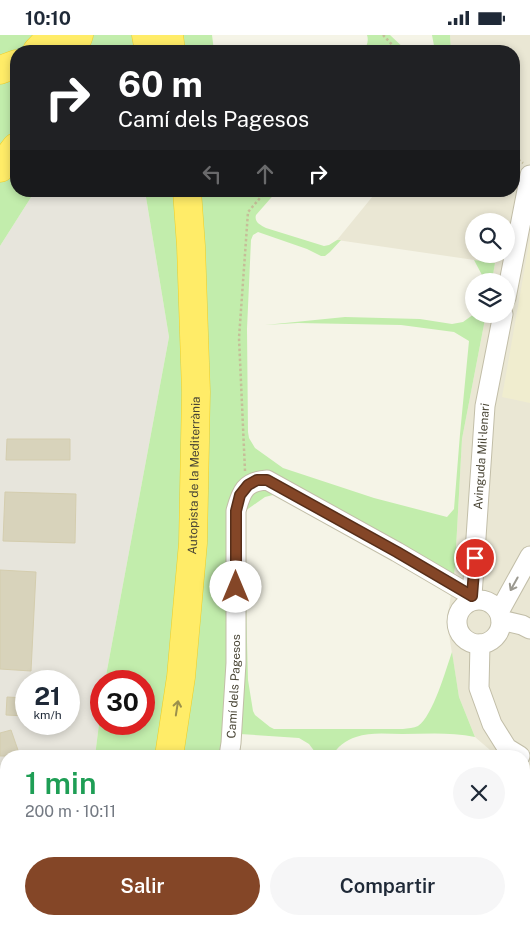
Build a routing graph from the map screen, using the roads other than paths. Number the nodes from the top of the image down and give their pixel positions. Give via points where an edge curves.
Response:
1 (52, 35) edge
2 (43, 45) edge
3 (10, 155) edge
4 (0, 168) edge
5 (530, 175) edge
6 (175, 197) edge
7 (187, 197) edge
8 (511, 273) edge
9 (501, 323) edge
10 (193, 543) junction
11 (530, 556) edge
12 (474, 598) junction
13 (500, 616) junction
14 (530, 629) edge
15 (480, 644) junction
16 (170, 750) edge
17 (230, 750) edge
18 (510, 750) edge

1 - 2 highway
3 - 4 highway
5 - 8 street
6 - 10 highway via 182,283 185,414
7 - 10 highway, Autopista de la Mediterrània via 196,392
9 - 12 street, Avinguda Mil·lenari via 485,406
16 -> 10 highway, Autopista de la Mediterrània via 181,677
11 -> 13 street
12 - 13 street via 494,606
12 - 15 street via 462,608 457,622 463,637
12 - 17 street, Camí dels Pagesos via 267,480 257,480 248,485 240,495 236,511 236,663
13 - 14 street
13 - 15 street via 497,634
15 - 18 street via 479,688 492,724

